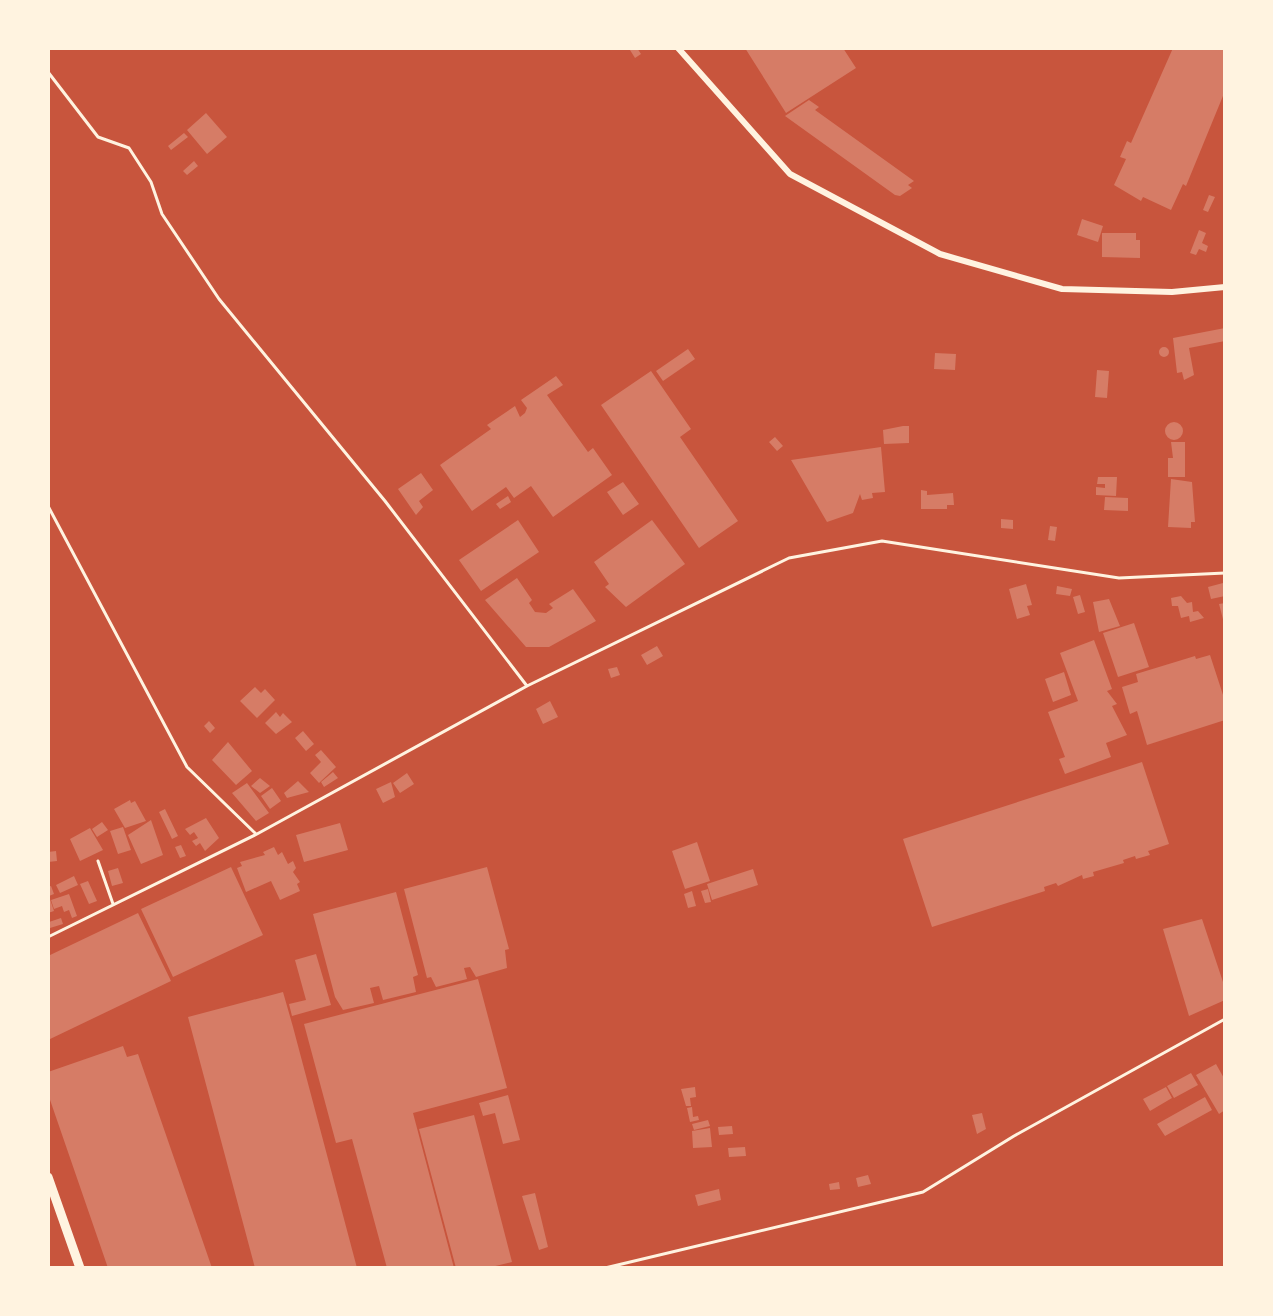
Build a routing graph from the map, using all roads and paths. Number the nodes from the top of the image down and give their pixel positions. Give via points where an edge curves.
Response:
1 (678, 48) edge
2 (48, 72) edge
3 (1225, 287) edge
4 (48, 506) edge
5 (1225, 573) edge
6 (527, 686) junction
7 (257, 834) junction
8 (98, 861) dead end
9 (113, 904) junction
10 (48, 937) edge
11 (1225, 1019) edge
12 (48, 1177) edge
13 (80, 1268) edge
14 (605, 1268) edge

1 - 3 street via 790,174 940,254 1062,289 1172,292
2 - 6 lane via 98,137 129,148 151,182 162,214 219,299 385,501
4 - 7 lane via 187,767
5 - 6 lane via 1119,578 882,541 789,558
6 - 7 lane
7 - 9 lane
8 - 9 lane
9 - 10 lane
11 - 14 lane via 923,1192
12 - 13 main road

